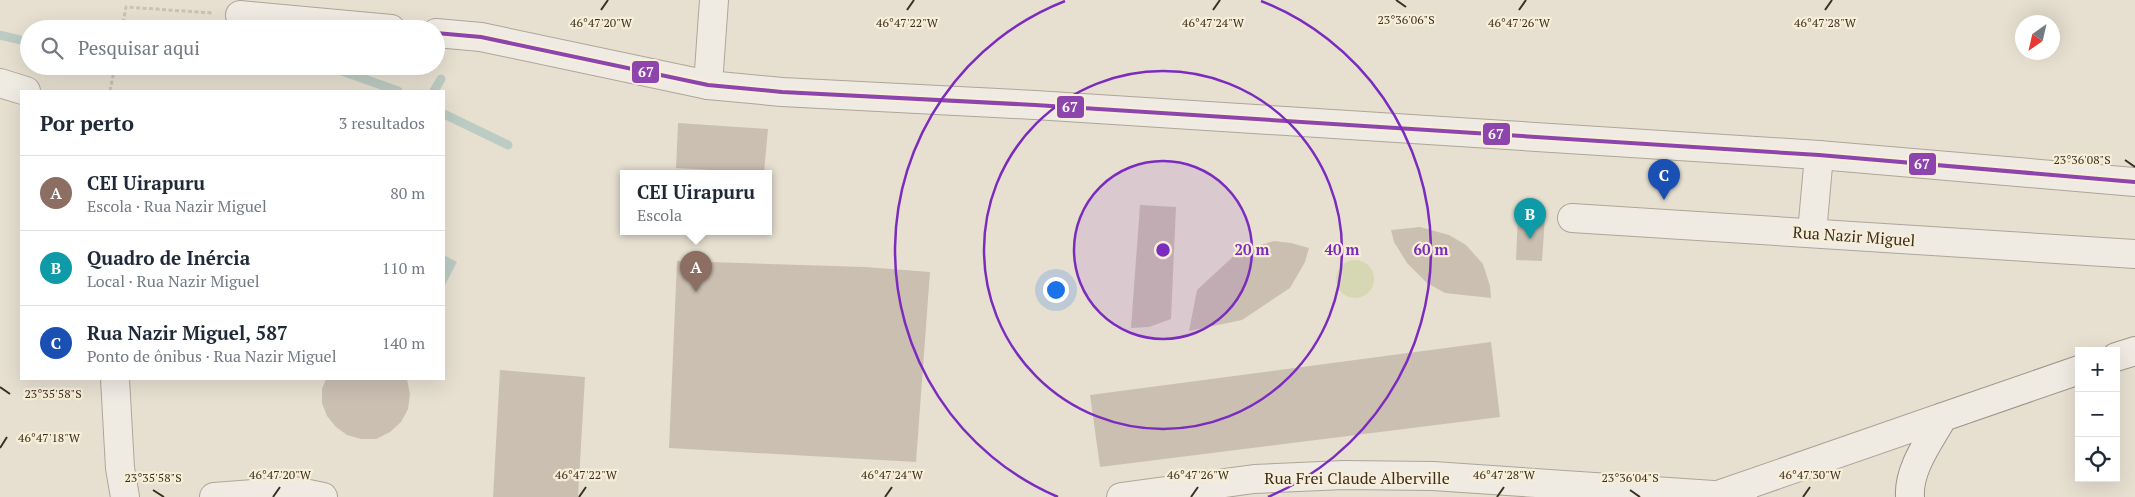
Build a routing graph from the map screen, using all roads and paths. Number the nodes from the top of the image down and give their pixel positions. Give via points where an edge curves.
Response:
1 (714, 0) edge
2 (240, 15) joint
3 (124, 20) edge
4 (294, 20) edge
5 (445, 34) edge
6 (114, 75) edge
7 (0, 83) edge
8 (708, 85) junction
9 (23, 90) edge
10 (110, 90) edge
11 (1819, 156) junction
12 (2135, 182) edge
13 (1572, 218) dead end
14 (1812, 233) junction
15 (2135, 254) edge
16 (2135, 351) edge
17 (2120, 356) edge
18 (2075, 371) edge
19 (115, 380) edge
20 (1943, 417) junction
21 (222, 496) edge
22 (1731, 496) edge
23 (125, 497) edge
24 (323, 497) edge
25 (1121, 497) edge
26 (1910, 497) edge

1 - 8 street
2 - 3 path via 126,7
2 - 4 street
5 - 8 street via 481,37
6 - 10 path
7 - 9 street
8 - 11 street
11 - 12 street
11 - 14 street
13 - 14 street, Rua Nazir Miguel
14 - 15 street, Rua Nazir Miguel
16 - 17 street
18 - 20 street
19 - 23 street via 120,468
20 - 22 street
20 - 26 street via 1917,464
21 - 24 street via 294,490
22 - 25 street, Rua Frei Claude Alberville via 1433,476 1344,475 1254,479

